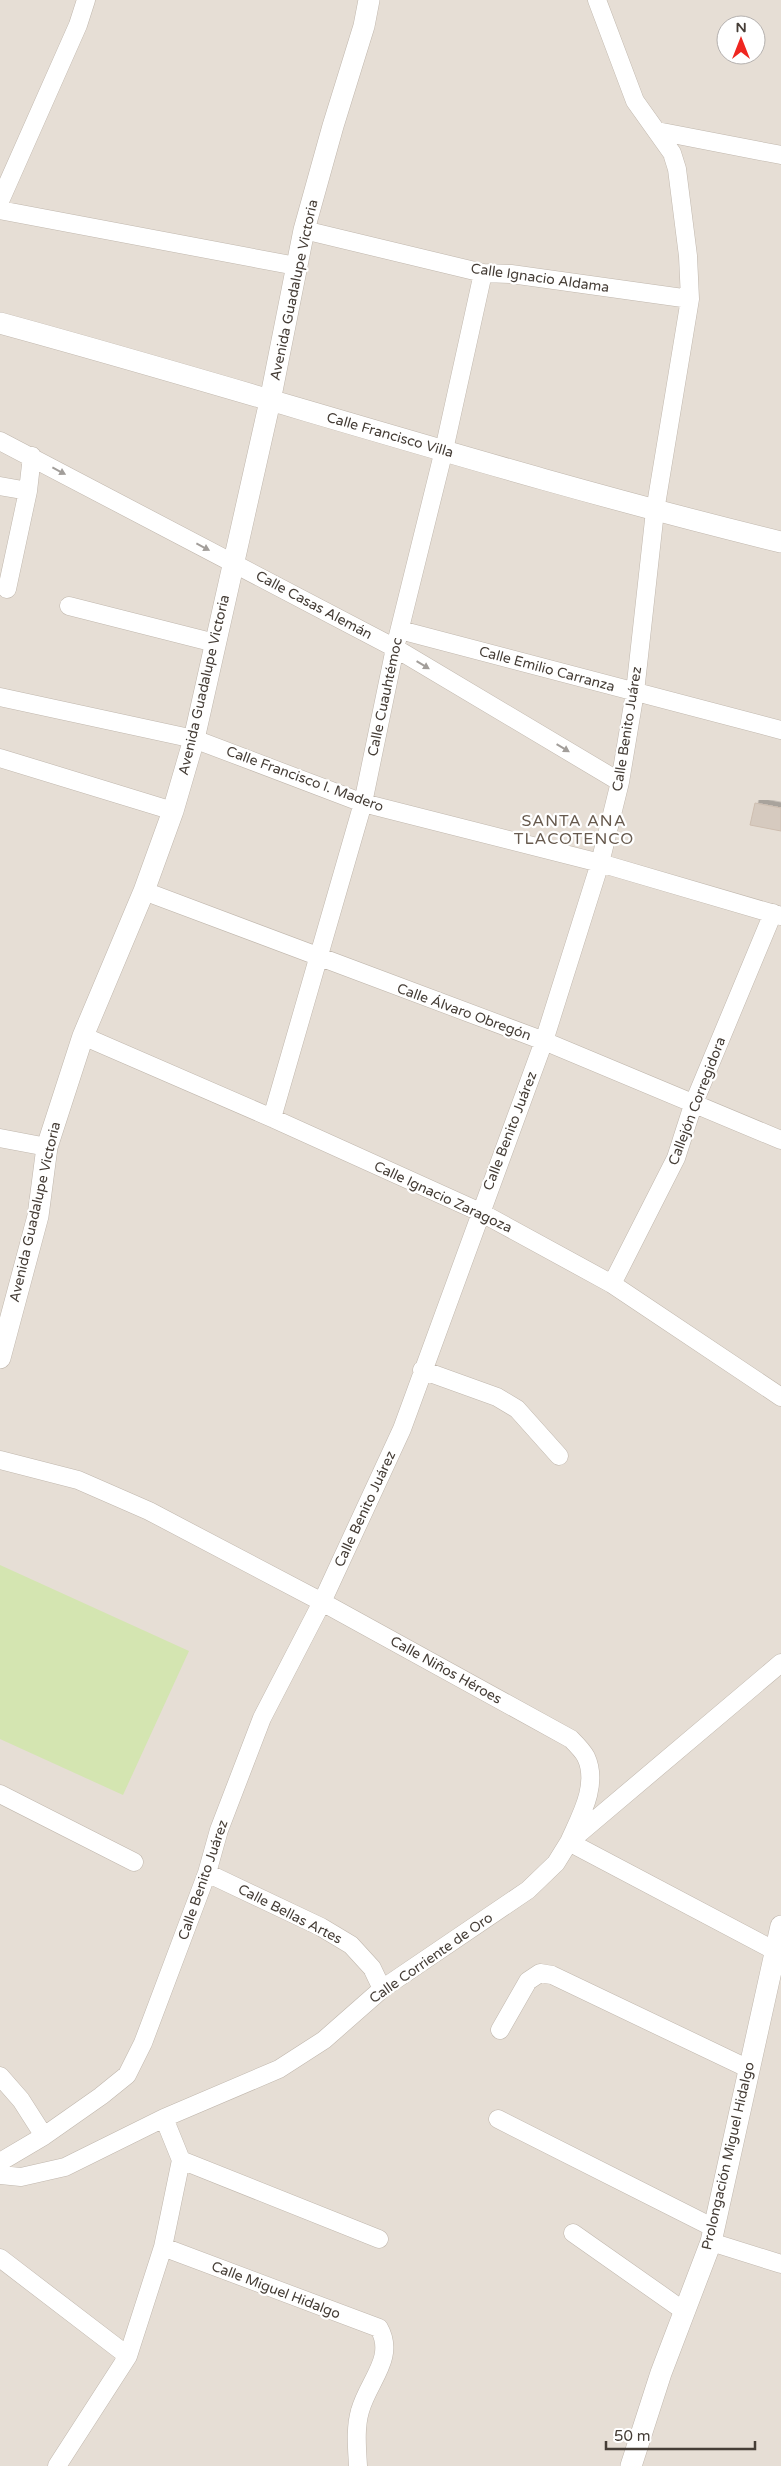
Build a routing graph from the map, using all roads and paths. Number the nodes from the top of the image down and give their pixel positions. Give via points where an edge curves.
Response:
1 (86, 0) edge
2 (368, 0) edge
3 (597, 0) edge
4 (657, 131) junction
5 (781, 155) edge
6 (0, 201) edge
7 (0, 210) edge
8 (304, 230) junction
9 (296, 266) junction
10 (483, 273) junction
11 (690, 299) junction
12 (0, 323) edge
13 (270, 401) junction
14 (0, 441) edge
15 (444, 450) junction
16 (32, 456) junction
17 (0, 486) edge
18 (28, 491) junction
19 (655, 511) junction
20 (781, 542) edge
21 (233, 563) junction
22 (7, 589) dead end
23 (69, 606) dead end
24 (400, 630) junction
25 (215, 642) junction
26 (395, 648) junction
27 (635, 692) junction
28 (0, 698) edge
29 (781, 730) edge
30 (194, 739) junction
31 (0, 758) edge
32 (620, 782) junction
33 (363, 803) junction
34 (173, 811) junction
35 (600, 863) junction
36 (144, 891) junction
37 (777, 914) edge
38 (320, 958) junction
39 (84, 1036) junction
40 (544, 1041) junction
41 (693, 1105) junction
42 (272, 1118) junction
43 (0, 1138) edge
44 (781, 1140) edge
45 (47, 1147) junction
46 (480, 1212) junction
47 (612, 1284) junction
48 (0, 1358) edge
49 (422, 1370) junction
50 (781, 1396) edge
51 (559, 1456) dead end
52 (0, 1460) edge
53 (322, 1602) junction
54 (781, 1663) edge
55 (0, 1794) edge
56 (569, 1842) junction
57 (134, 1862) dead end
58 (207, 1873) junction
59 (781, 1926) edge
60 (778, 1952) edge
61 (382, 1989) junction
62 (500, 2030) dead end
63 (749, 2069) junction
64 (0, 2076) edge
65 (164, 2118) junction
66 (498, 2119) dead end
67 (44, 2136) junction
68 (181, 2160) junction
69 (0, 2162) edge
70 (0, 2175) edge
71 (573, 2232) dead end
72 (712, 2235) junction
73 (379, 2240) dead end
74 (164, 2247) junction
75 (0, 2258) edge
76 (781, 2264) edge
77 (684, 2311) junction
78 (128, 2356) junction
79 (57, 2466) edge
80 (358, 2466) edge
81 (631, 2466) edge

1 - 6 street
2 - 8 street, Avenida Guadalupe Victoria via 364,26
3 - 4 street, Calle Benito Juárez via 635,101
4 - 5 street
4 - 11 street, Calle Benito Juárez via 672,153 677,169
7 - 9 street
8 - 9 street, Avenida Guadalupe Victoria
8 - 10 street, Calle Ignacio Aldama
9 - 13 street, Avenida Guadalupe Victoria
10 - 11 street, Calle Ignacio Aldama
10 - 15 street, Calle Cuauhtémoc
11 - 19 street, Calle Benito Juárez
12 - 13 street, Calle Francisco Villa
13 - 15 street, Calle Francisco Villa
13 - 21 street, Avenida Guadalupe Victoria
14 - 16 street, Calle Casas Alemán
15 - 19 street, Calle Francisco Villa
15 - 24 street, Calle Cuauhtémoc
16 - 18 street
16 -> 21 street, Calle Casas Alemán
17 - 18 street
18 - 22 street
19 - 20 street, Calle Francisco Villa
19 - 27 street, Calle Benito Juárez
21 - 25 street, Avenida Guadalupe Victoria
21 - 26 street, Calle Casas Alemán
23 - 25 street
24 - 26 street, Calle Cuauhtémoc
24 - 27 street, Calle Emilio Carranza
25 - 30 street, Avenida Guadalupe Victoria
26 -> 32 street, Calle Casas Alemán
26 - 33 street, Calle Cuauhtémoc
27 - 29 street, Calle Emilio Carranza
27 - 32 street, Calle Benito Juárez
28 - 30 street, Calle Francisco I. Madero
30 - 33 street, Calle Francisco I. Madero
30 - 34 street, Avenida Guadalupe Victoria
31 - 34 street
32 - 35 street, Calle Benito Juárez
33 - 35 street, Calle Francisco I. Madero
33 - 38 street, Calle Cuauhtémoc
34 - 36 street, Avenida Guadalupe Victoria
35 - 37 street, Calle Francisco I. Madero
35 - 40 street, Calle Benito Juárez
36 - 38 street, Calle Álvaro Obregón
36 - 39 street, Avenida Guadalupe Victoria
37 - 41 street, Callejón Corregidora
38 - 40 street, Calle Álvaro Obregón
38 - 42 street, Calle Cuauhtémoc
39 - 42 street, Calle Ignacio Zaragoza
39 - 45 street, Avenida Guadalupe Victoria
40 - 41 street, Calle Álvaro Obregón
40 - 46 street, Calle Benito Juárez
41 - 44 street, Calle Álvaro Obregón
41 - 47 street, Callejón Corregidora via 676,1158
42 - 46 street, Calle Ignacio Zaragoza
43 - 45 street
45 - 48 street, Avenida Guadalupe Victoria via 38,1216
46 - 47 street, Calle Ignacio Zaragoza
46 - 49 street, Calle Benito Juárez
47 - 50 street, Calle Ignacio Zaragoza
49 - 51 street via 497,1397 517,1409
49 - 53 street, Calle Benito Juárez via 402,1429
52 - 53 street, Calle Niños Héroes via 78,1480 149,1511
53 - 56 street, Calle Niños Héroes via 571,1739 586,1757 591,1780 586,1803
53 - 58 street, Calle Benito Juárez via 262,1718 219,1830
54 - 56 street, Calle Corriente de Oro
55 - 57 street
56 - 60 street
56 - 61 street, Calle Corriente de Oro via 556,1863 528,1890
58 - 61 street, Calle Bellas Artes via 321,1927 351,1945 372,1968
58 - 67 street, Calle Benito Juárez via 143,2043 127,2075
59 - 60 street, Prolongación Miguel Hidalgo
60 - 63 street, Prolongación Miguel Hidalgo
61 - 65 street, Calle Corriente de Oro via 324,2040 279,2069
62 - 63 street via 528,1981 540,1973 552,1975
63 - 72 street, Prolongación Miguel Hidalgo
64 - 67 street via 21,2100
65 - 68 street
65 - 70 street, Calle Corriente de Oro via 65,2167 21,2177
66 - 72 street
67 - 69 street, Calle Benito Juárez
68 - 73 street
68 - 74 street
71 - 77 street
72 - 76 street
72 - 77 street, Prolongación Miguel Hidalgo
74 - 78 street
74 - 80 street, Calle Miguel Hidalgo via 379,2328 385,2339 386,2353 360,2412
75 - 78 street
77 - 81 street, Prolongación Miguel Hidalgo
78 - 79 street

